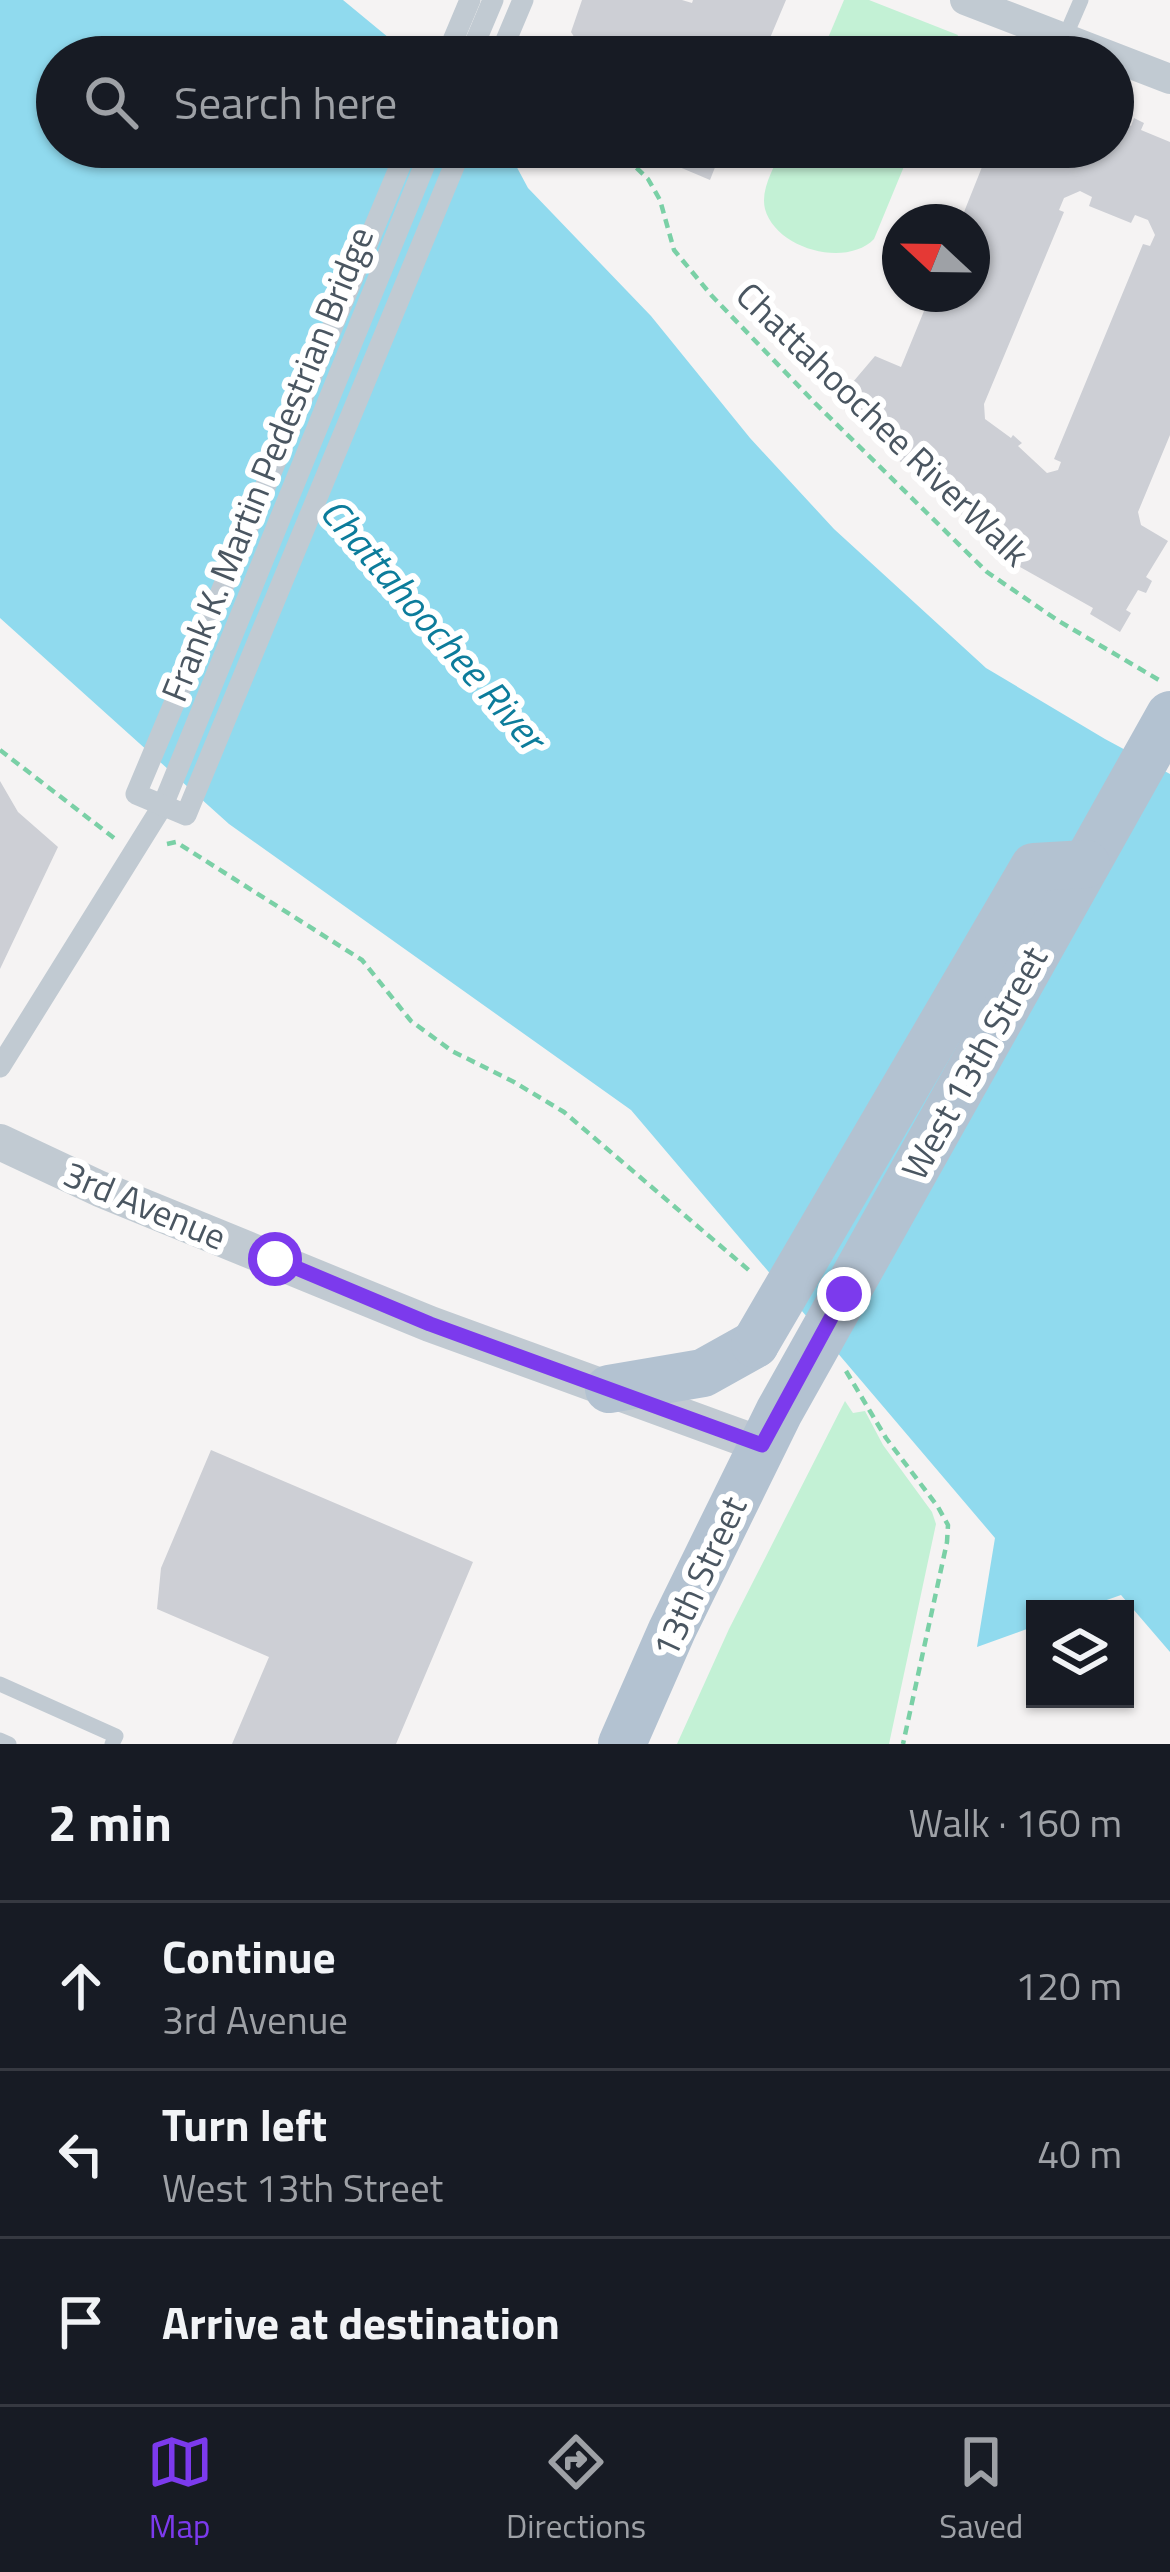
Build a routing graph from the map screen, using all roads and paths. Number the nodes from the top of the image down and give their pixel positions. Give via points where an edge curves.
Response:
1 (470, 0) edge
2 (493, 0) edge
3 (523, 0) edge
4 (965, 0) edge
5 (1081, 0) edge
6 (455, 36) edge
7 (478, 36) edge
8 (508, 36) edge
9 (1062, 36) edge
10 (1065, 36) edge
11 (1134, 65) edge
12 (1170, 80) edge
13 (399, 168) edge
14 (423, 168) edge
15 (453, 168) edge
16 (637, 168) edge
17 (1170, 687) edge
18 (1170, 715) edge
19 (0, 750) edge
20 (133, 853) junction
21 (1086, 864) junction
22 (0, 1067) edge
23 (0, 1142) edge
24 (752, 1273) dead end
25 (839, 1364) dead end
26 (609, 1389) junction
27 (770, 1428) junction
28 (0, 1684) edge
29 (0, 1740) edge
30 (9, 1744) edge
31 (112, 1744) edge
32 (622, 1744) edge
33 (903, 1744) edge

1 - 6 street
2 - 7 street, bridge
3 - 8 street
4 - 9 street
5 - 10 lane
11 - 12 street
13 - 15 street, bridge via 136,794 186,815
14 - 20 street, Frank K. Martin Pedestrian Bridge via 163,805
16 - 17 path, Chattahoochee RiverWalk via 660,200 674,250 712,296 987,572
18 - 21 main road, West 13th Street
19 - 20 path
20 - 22 street, Frank K. Martin Pedestrian Bridge
20 - 24 path via 176,842 362,960 411,1021 564,1112
21 - 26 main road, bridge via 1034,867 755,1344 703,1373
21 - 27 main road, West 13th Street
23 - 26 street, 3rd Avenue via 430,1324
25 - 33 path via 948,1525
26 - 27 street, 3rd Avenue
27 - 32 main road, 13th Street
28 - 31 lane via 116,1736
29 - 30 lane

